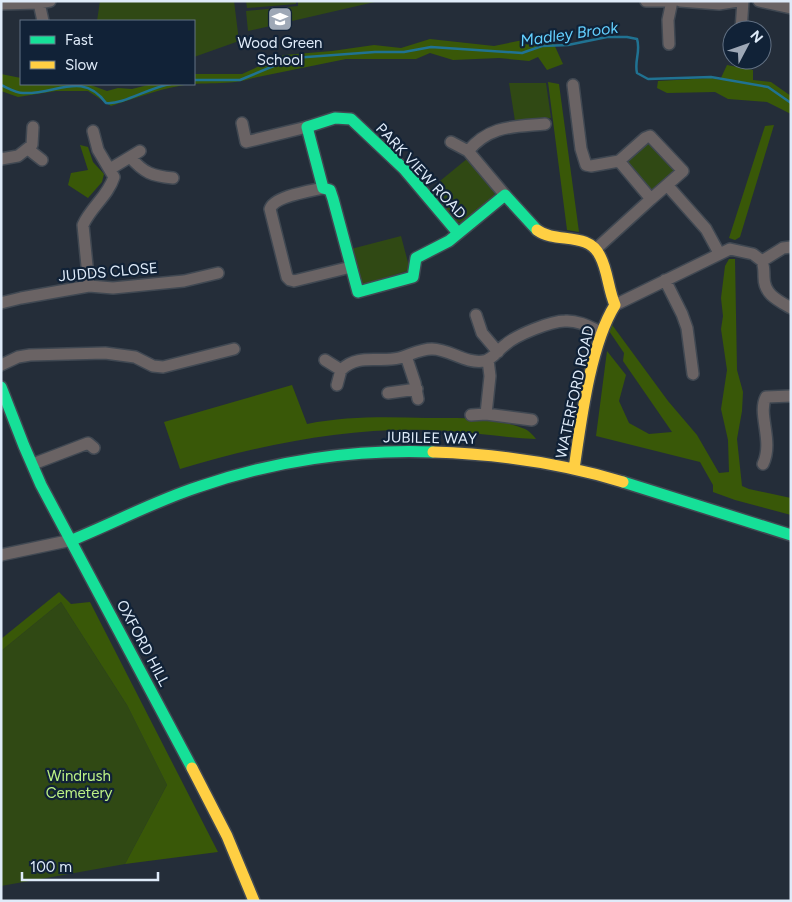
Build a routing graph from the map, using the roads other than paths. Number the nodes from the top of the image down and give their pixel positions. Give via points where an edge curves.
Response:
1 (646, 1) edge
2 (670, 1) edge
3 (680, 1) edge
4 (738, 1) edge
5 (742, 1) edge
6 (759, 1) edge
7 (44, 2) edge
8 (1, 4) edge
9 (787, 7) edge
10 (43, 20) edge
11 (741, 20) edge
12 (669, 44) dead end
13 (573, 85) dead end
14 (242, 123) dead end
15 (545, 124) dead end
16 (33, 127) dead end
17 (307, 127) junction
18 (93, 131) dead end
19 (451, 142) dead end
20 (28, 148) junction
21 (468, 151) junction
22 (1, 159) edge
23 (42, 160) dead end
24 (619, 161) junction
25 (110, 169) junction
26 (173, 178) dead end
27 (667, 185) junction
28 (323, 188) junction
29 (506, 195) junction
30 (651, 200) junction
31 (458, 233) junction
32 (791, 247) edge
33 (596, 248) junction
34 (719, 253) junction
35 (762, 261) junction
36 (351, 267) junction
37 (218, 273) dead end
38 (665, 280) junction
39 (89, 286) junction
40 (1, 303) edge
41 (615, 305) junction
42 (791, 308) edge
43 (476, 315) dead end
44 (601, 332) junction
45 (234, 349) dead end
46 (406, 356) junction
47 (493, 356) junction
48 (325, 360) dead end
49 (1, 365) edge
50 (341, 370) junction
51 (692, 374) dead end
52 (337, 385) dead end
53 (1, 387) edge
54 (388, 393) dead end
55 (791, 396) edge
56 (486, 414) junction
57 (471, 415) dead end
58 (532, 420) dead end
59 (94, 448) dead end
60 (33, 464) junction
61 (763, 464) dead end
62 (574, 469) junction
63 (791, 535) edge
64 (72, 540) junction
65 (1, 555) edge
66 (254, 901) edge

1 - 2 street
2 - 12 street
3 - 4 street via 719,4
5 - 11 street
6 - 9 street
7 - 8 street
7 - 10 street
13 - 24 street via 581,150 586,165
14 - 17 street via 247,145
15 - 21 street via 491,132
16 - 20 street via 32,145
17 - 28 street
17 - 31 street, PARK VIEW ROAD via 338,118 351,119 404,169
18 - 25 street via 98,150
19 - 21 street
20 - 22 street via 18,156
20 - 23 street
21 - 29 street
24 - 27 street via 650,136 682,171
24 - 30 street
25 - 26 street via 135,154 140,168 153,176
25 - 39 street via 114,177 111,186 83,225
27 - 30 street
27 - 34 street via 706,230
28 - 36 street via 330,190
28 - 36 street via 277,200 271,205 287,277 294,280
29 - 31 street
29 - 33 street via 542,234 583,241
30 - 33 street
31 - 36 street via 439,248 416,258 413,277 358,292
32 - 35 street via 782,248
33 - 41 street
34 - 35 street via 735,249 753,254
34 - 38 street
35 - 42 street via 766,291
37 - 39 street, JUDDS CLOSE via 184,281 113,288
38 - 41 street
38 - 51 street via 687,328
39 - 40 street, JUDDS CLOSE
41 - 44 street, WATERFORD ROAD
43 - 47 street
44 - 47 street via 578,322 558,322 512,340
44 - 62 street, WATERFORD ROAD
45 - 49 street via 163,367 105,353 30,356
46 - 47 street via 432,349 471,360
46 - 50 street via 389,360 358,360
46 - 54 street via 417,394
47 - 56 street
48 - 50 street
50 - 52 street
53 - 60 street, OXFORD HILL
55 - 61 street via 766,397 763,403 767,434 767,454
56 - 57 street
56 - 58 street
59 - 60 street via 88,443
60 - 64 street, OXFORD HILL
62 - 63 street, JUBILEE WAY
62 - 64 street, JUBILEE WAY via 508,456 453,451 379,451 320,457 192,488
64 - 65 street
64 - 66 street, OXFORD HILL via 228,836

